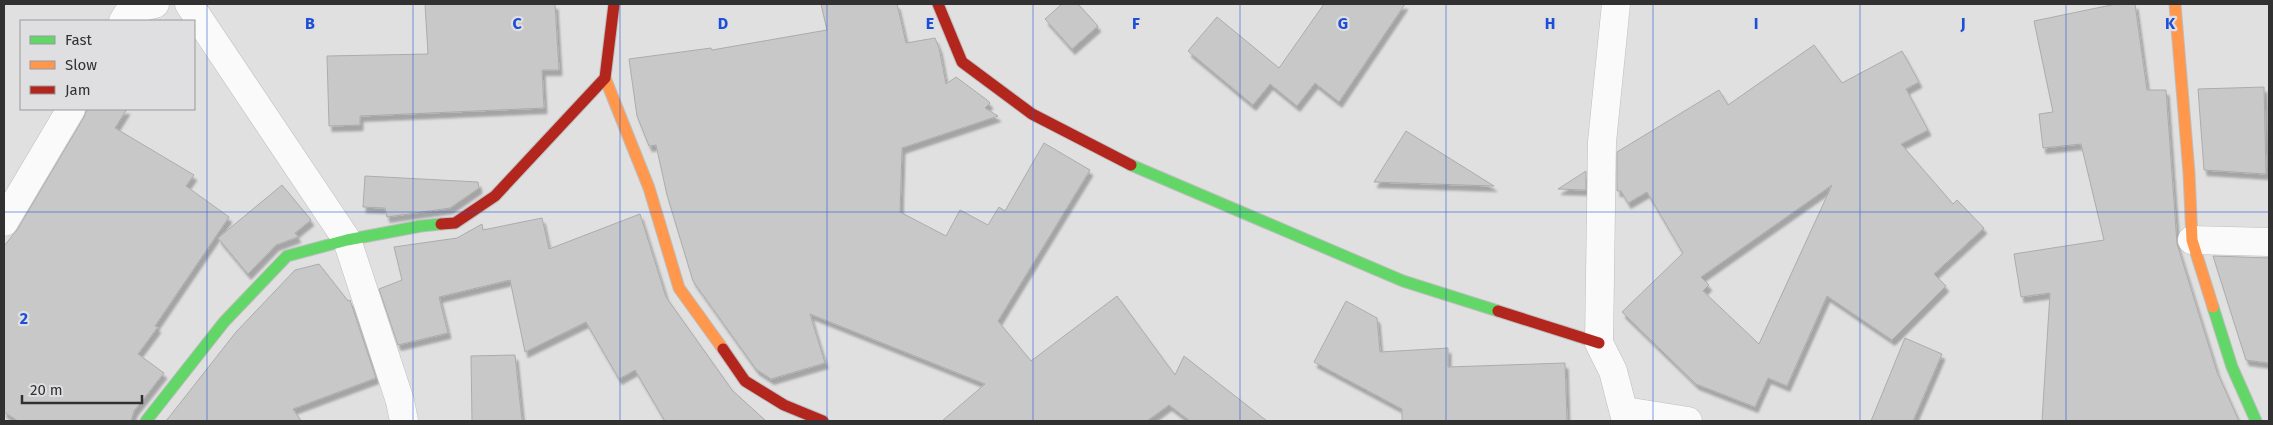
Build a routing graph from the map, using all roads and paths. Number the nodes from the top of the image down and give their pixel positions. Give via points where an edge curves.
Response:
1 (155, 4) edge
2 (189, 4) edge
3 (614, 4) edge
4 (938, 4) edge
5 (1616, 4) edge
6 (2175, 4) edge
7 (124, 20) edge
8 (605, 78) junction
9 (70, 110) edge
10 (4, 222) edge
11 (347, 240) junction
12 (2192, 240) junction
13 (2269, 242) edge
14 (1599, 343) junction
15 (1626, 416) edge
16 (146, 421) edge
17 (404, 421) edge
18 (823, 421) edge
19 (1688, 421) edge
20 (2256, 421) edge

1 - 7 street via 130,10
2 - 11 street
3 - 8 street
4 - 14 street via 962,62 1032,114 1138,168 1403,282
5 - 14 street via 1602,142
6 - 12 street
8 - 11 street via 496,196 455,223
8 - 18 street via 649,188 679,288 745,381 784,405
9 - 10 street
11 - 16 street via 288,256 224,322
11 - 17 street
12 - 13 street
12 - 20 street via 2232,367
14 - 15 street via 1613,371
15 - 19 street

